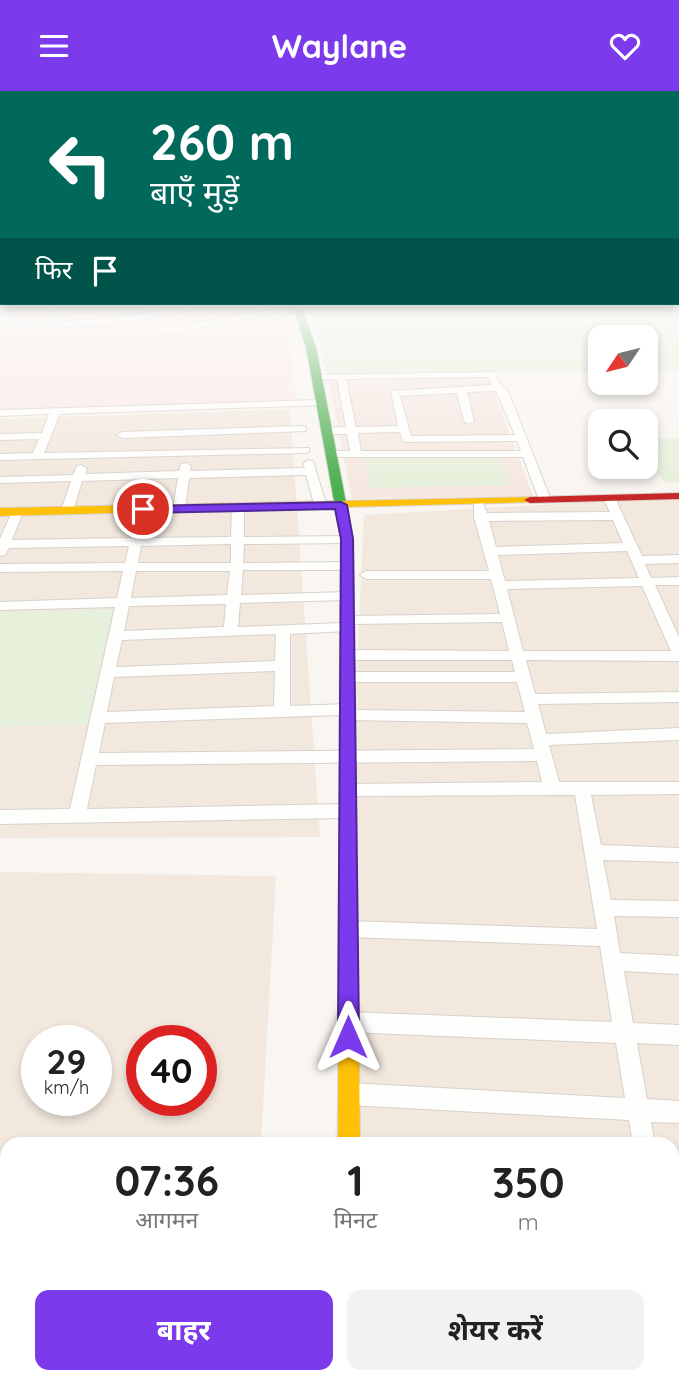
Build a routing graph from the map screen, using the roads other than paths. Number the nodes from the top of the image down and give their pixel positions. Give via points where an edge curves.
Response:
1 (314, 363) edge
2 (392, 375) junction
3 (341, 376) junction
4 (316, 377) junction
5 (498, 388) junction
6 (461, 390) junction
7 (396, 391) junction
8 (321, 403) junction
9 (196, 406) junction
10 (129, 409) junction
11 (56, 411) junction
12 (0, 413) edge
13 (302, 416) junction
14 (469, 421) dead end
15 (404, 429) junction
16 (327, 431) junction
17 (351, 431) junction
18 (190, 432) junction
19 (122, 435) junction
20 (45, 436) junction
21 (0, 437) edge
22 (520, 438) junction
23 (410, 440) junction
24 (306, 450) junction
25 (356, 452) junction
26 (187, 453) junction
27 (116, 454) junction
28 (331, 454) junction
29 (412, 454) junction
30 (527, 454) junction
31 (84, 455) junction
32 (37, 456) junction
33 (0, 457) edge
34 (312, 471) junction
35 (184, 476) junction
36 (78, 477) junction
37 (0, 480) edge
38 (679, 496) edge
39 (609, 498) junction
40 (545, 500) junction
41 (320, 504) junction
42 (341, 505) junction
43 (238, 507) junction
44 (143, 509) junction
45 (178, 509) junction
46 (479, 509) junction
47 (67, 511) junction
48 (0, 512) edge
49 (17, 512) junction
50 (616, 516) junction
51 (347, 539) junction
52 (238, 541) junction
53 (136, 542) junction
54 (631, 547) junction
55 (2, 549) edge
56 (490, 551) junction
57 (679, 559) edge
58 (638, 560) junction
59 (347, 566) junction
60 (129, 567) junction
61 (0, 568) edge
62 (237, 569) junction
63 (366, 575) dead end
64 (498, 580) junction
65 (679, 581) edge
66 (648, 582) junction
67 (347, 596) junction
68 (235, 597) junction
69 (123, 603) junction
70 (0, 606) edge
71 (663, 615) junction
72 (679, 615) edge
73 (508, 618) junction
74 (347, 623) junction
75 (283, 631) junction
76 (230, 633) junction
77 (115, 636) junction
78 (679, 654) edge
79 (347, 655) junction
80 (517, 655) junction
81 (284, 666) junction
82 (106, 672) junction
83 (347, 677) junction
84 (523, 677) junction
85 (679, 697) edge
86 (528, 699) junction
87 (282, 712) junction
88 (348, 712) junction
89 (98, 718) junction
90 (533, 718) junction
91 (679, 734) edge
92 (541, 748) junction
93 (348, 756) junction
94 (89, 759) junction
95 (679, 788) edge
96 (552, 789) junction
97 (582, 789) junction
98 (348, 790) junction
99 (348, 811) junction
100 (77, 816) junction
101 (0, 817) edge
102 (593, 852) junction
103 (679, 855) edge
104 (602, 908) junction
105 (679, 909) edge
106 (348, 929) junction
107 (607, 938) junction
108 (612, 961) junction
109 (679, 965) edge
110 (348, 1022) junction
111 (624, 1031) junction
112 (679, 1035) edge
113 (349, 1094) junction
114 (638, 1109) junction
115 (679, 1112) edge
116 (349, 1137) edge
117 (643, 1137) edge

1 - 4 street
2 - 3 street
2 - 5 street via 491,374
2 - 7 street
3 - 4 street
3 - 17 street
4 - 8 street
5 - 6 street
5 - 22 street
6 - 7 street
6 - 14 street
7 - 15 street
8 - 13 street
8 - 16 street
9 - 10 street
9 - 13 street
9 - 18 street
10 - 11 street
10 - 19 street
11 - 12 street
11 - 20 street
13 - 18 street
13 - 24 street
15 - 17 street
15 - 23 street
16 - 17 street
16 - 28 street
17 - 25 street
18 - 19 street
18 - 26 street
19 - 27 street
20 - 21 street
20 - 32 street
22 - 23 street
22 - 30 street
23 - 29 street
24 - 26 street
24 - 34 street
25 - 28 street
25 - 29 street
26 - 27 street
26 - 35 street
27 - 31 street
28 - 42 street
29 - 30 street
30 - 40 street
31 - 32 street
31 - 36 street
32 - 33 street
34 - 35 street
34 - 41 street
35 - 36 street
35 - 45 street
36 - 37 street
36 - 47 street
38 - 39 street
39 - 40 street
39 - 50 street
40 - 46 street
41 - 42 street
41 - 43 street
42 - 46 street
42 - 51 street
43 - 45 street
43 - 52 street
44 - 45 street
44 - 47 street
44 - 53 street
46 - 50 street
46 - 56 street
47 - 49 street
48 - 49 street
49 - 55 street
50 - 54 street
51 - 52 street
51 - 59 street
52 - 53 street
52 - 62 street
53 - 55 street
53 - 60 street
54 - 56 street
54 - 58 street
56 - 64 street
57 - 58 street
58 - 66 street
59 - 62 street
59 - 67 street
60 - 61 street
60 - 62 street
60 - 69 street
62 - 68 street
63 - 64 street
64 - 66 street
64 - 73 street
65 - 66 street
66 - 71 street
67 - 68 street
67 - 74 street
68 - 69 street
68 - 76 street
69 - 70 street
69 - 77 street
71 - 72 street
71 - 78 street
73 - 74 street
73 - 80 street
74 - 75 street
74 - 79 street
75 - 76 street
75 - 81 street
76 - 77 street
77 - 82 street
78 - 80 street
79 - 80 street
79 - 83 street
80 - 84 street
81 - 82 street
81 - 87 street
82 - 89 street
83 - 84 street
83 - 88 street
84 - 86 street
85 - 86 street
86 - 90 street
87 - 88 street
87 - 89 street
88 - 90 street
88 - 93 street
89 - 94 street
90 - 92 street
91 - 92 street
92 - 93 street
92 - 96 street
93 - 94 street
93 - 98 street
94 - 100 street
95 - 97 street
96 - 97 street
96 - 98 street
97 - 102 street
98 - 99 street
99 - 100 street
99 - 106 street
100 - 101 street
102 - 103 street
102 - 104 street
104 - 105 street
104 - 107 street
106 - 107 street
106 - 110 street
107 - 108 street
108 - 109 street
108 - 111 street
110 - 111 street
110 - 113 street
111 - 112 street
111 - 114 street
113 - 114 street
113 - 116 street
114 - 115 street
114 - 117 street

